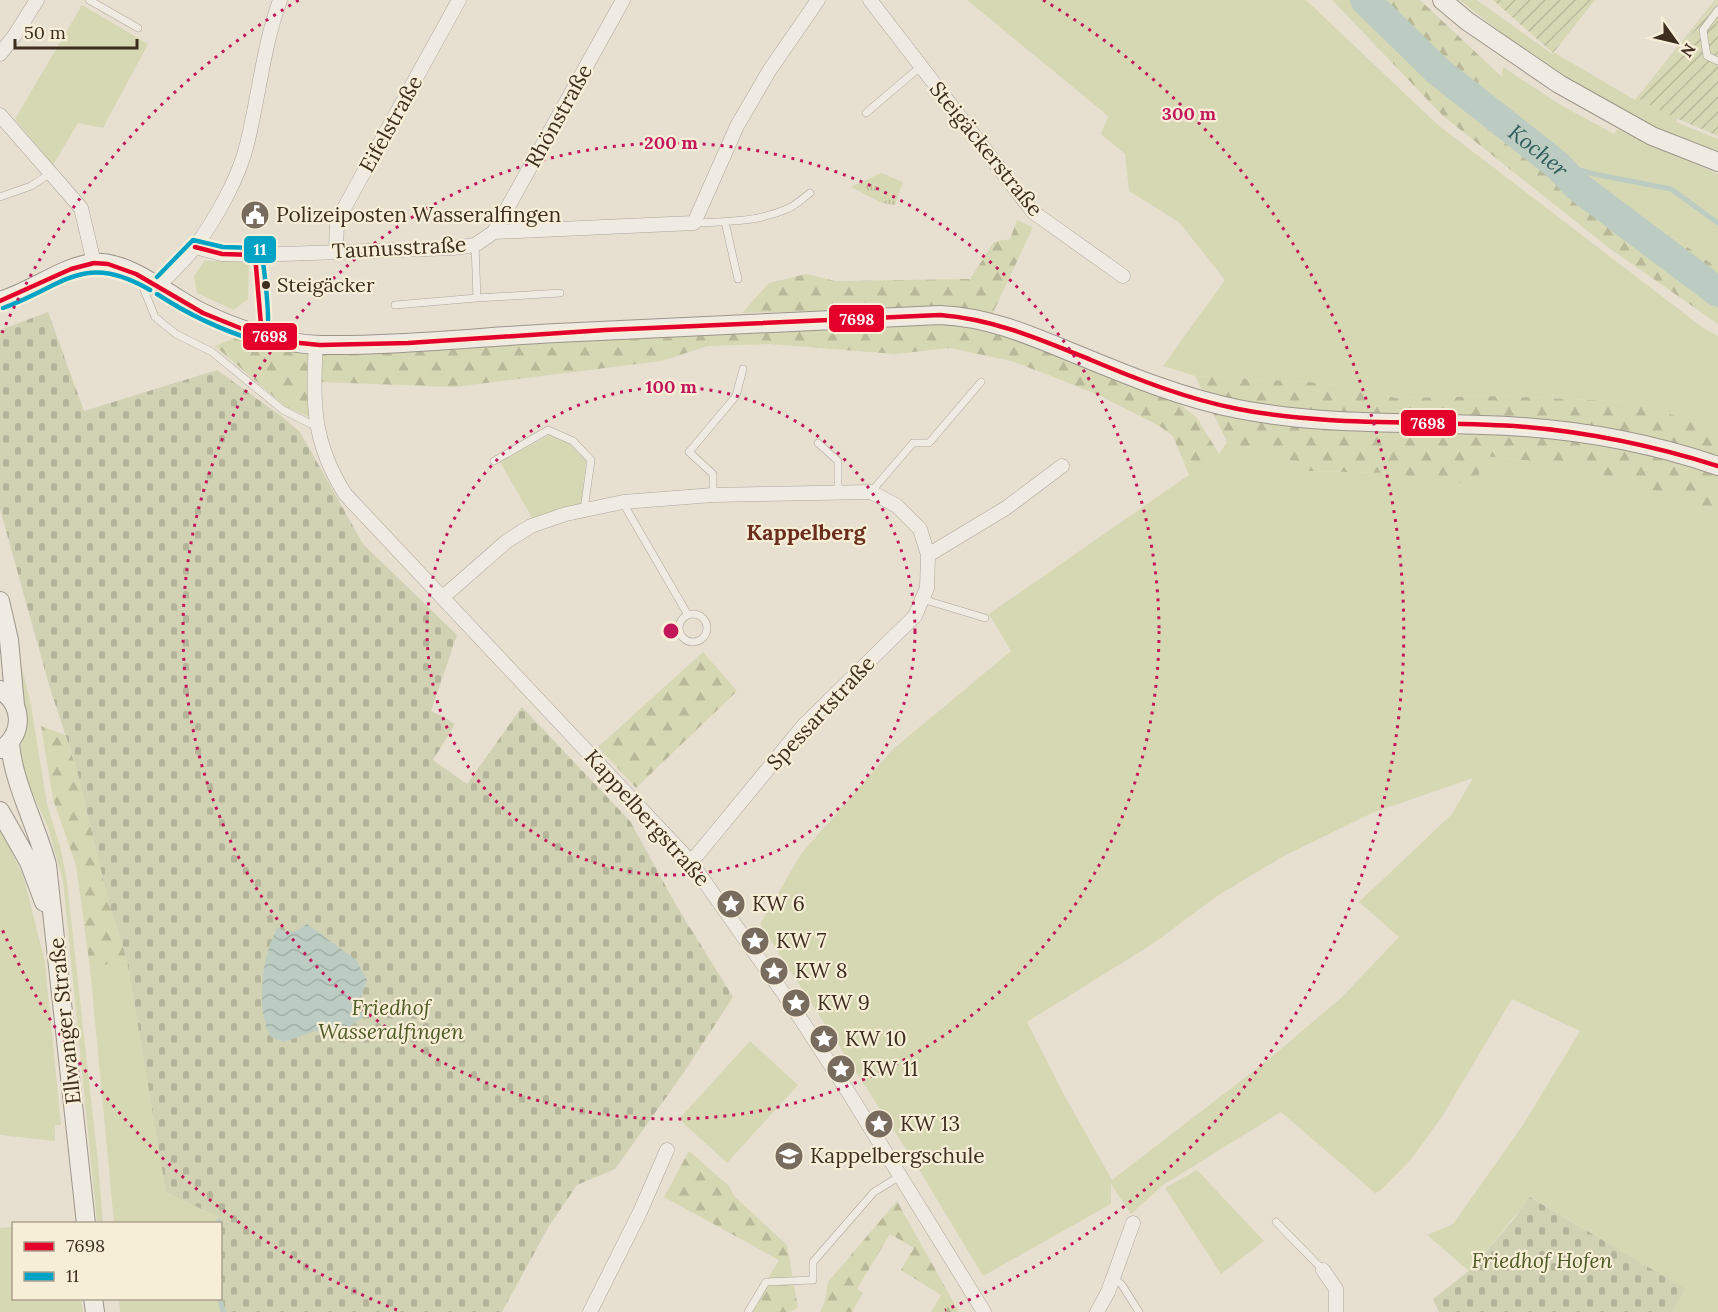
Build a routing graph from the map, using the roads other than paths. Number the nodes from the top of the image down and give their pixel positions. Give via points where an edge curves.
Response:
1 (36, 0) edge
2 (89, 0) edge
3 (279, 0) edge
4 (459, 0) edge
5 (623, 0) edge
6 (818, 0) edge
7 (870, 0) edge
8 (1442, 0) edge
9 (1718, 10) edge
10 (138, 28) dead end
11 (0, 54) edge
12 (1718, 61) edge
13 (920, 68) junction
14 (866, 113) dead end
15 (0, 115) edge
16 (1718, 162) edge
17 (51, 173) junction
18 (810, 193) dead end
19 (0, 197) edge
20 (725, 222) junction
21 (694, 223) junction
22 (494, 232) junction
23 (475, 244) junction
24 (195, 247) junction
25 (336, 251) junction
26 (255, 255) junction
27 (94, 263) junction
28 (138, 276) junction
29 (1123, 276) dead end
30 (738, 279) dead end
31 (157, 287) junction
32 (560, 293) dead end
33 (477, 298) junction
34 (1, 299) edge
35 (395, 305) dead end
36 (259, 334) junction
37 (316, 345) junction
38 (743, 369) dead end
39 (981, 382) dead end
40 (317, 427) junction
41 (818, 443) dead end
42 (494, 461) dead end
43 (1062, 466) dead end
44 (1718, 466) edge
45 (838, 492) junction
46 (872, 492) junction
47 (713, 495) junction
48 (623, 502) junction
49 (584, 510) junction
50 (928, 555) junction
51 (443, 597) junction
52 (922, 599) junction
53 (0, 601) edge
54 (688, 615) junction
55 (0, 617) edge
56 (985, 618) dead end
57 (0, 652) edge
58 (0, 690) edge
59 (15, 705) junction
60 (5, 746) edge
61 (0, 771) edge
62 (0, 811) edge
63 (33, 820) junction
64 (690, 861) junction
65 (59, 959) junction
66 (667, 1150) dead end
67 (900, 1176) junction
68 (1276, 1221) dead end
69 (86, 1222) edge
70 (1132, 1223) dead end
71 (1323, 1270) joint
72 (1113, 1277) junction
73 (982, 1311) edge
74 (590, 1312) edge
75 (748, 1312) edge
76 (1097, 1312) edge
77 (1139, 1312) edge
78 (1336, 1312) edge

1 - 11 street
2 - 10 lane
3 - 24 street via 241,164
4 - 25 street, Eifelstraße via 337,221
5 - 22 street, Rhönstraße
6 - 21 street via 737,126
7 - 13 street, Steigäckerstraße
8 - 16 main road via 1559,84 1652,136
9 - 12 lane via 1702,30 1707,56
13 - 14 lane
13 - 29 street, Steigäckerstraße via 1033,212
15 - 17 street
17 - 19 lane via 31,186
17 - 27 street via 81,208
18 - 20 lane, Taunusstraße via 789,209 756,219
20 - 21 lane, Taunusstraße
20 - 30 lane
21 - 22 street, Taunusstraße
22 - 23 street, Taunusstraße
23 - 25 street, Taunusstraße
23 - 33 lane
24 - 26 street, Taunusstraße via 222,254
24 - 31 street
25 - 26 street, Taunusstraße
26 - 36 lane
27 - 28 main road via 114,265
27 - 34 main road
28 - 31 main road
28 - 40 lane via 155,317 176,334 212,352 283,410
31 - 36 main road via 203,313
32 - 33 lane
33 - 35 lane
36 - 37 main road
37 - 40 street, Kappelbergstraße via 313,386
37 - 44 main road via 707,324 961,316 998,324 1161,387 1234,408 1337,422 1557,430 1637,444
38 - 47 lane via 736,396 689,452 713,474
39 - 46 lane via 929,443 913,442
40 - 51 street, Kappelbergstraße via 322,452 345,494
41 - 45 lane via 838,461
42 - 49 lane via 548,430 573,441 591,460
43 - 50 street via 1006,508
45 - 46 street, Spessartstraße
45 - 47 street, Spessartstraße
46 - 50 street, Spessartstraße via 897,506 920,529
47 - 48 street, Spessartstraße
48 - 49 street, Spessartstraße
48 - 54 lane
49 - 51 street, Spessartstraße via 531,526 507,541
50 - 52 street, Spessartstraße via 927,588
51 - 64 street, Kappelbergstraße
52 - 56 lane
52 - 64 street, Spessartstraße via 915,616 804,725
53 - 59 main road via 9,640
54 - 54 lane via 682,618 680,634 687,641 697,642 706,635 707,624 699,615
55 - 57 main road
58 - 59 main road
59 - 60 main road via 19,720 15,735
60 - 63 main road, Ellwanger Straße
61 - 63 main road, Ellwanger Straße
62 - 65 main road via 36,878
63 - 65 main road, Ellwanger Straße via 47,865
64 - 67 street, Kappelbergstraße via 791,1004
65 - 69 main road, Ellwanger Straße
66 - 74 street
67 - 73 street, Kappelbergstraße
67 - 75 lane via 874,1192 813,1262 813,1280 766,1282
68 - 71 lane
70 - 72 street
71 - 78 street via 1336,1289
72 - 76 street
72 - 77 lane

